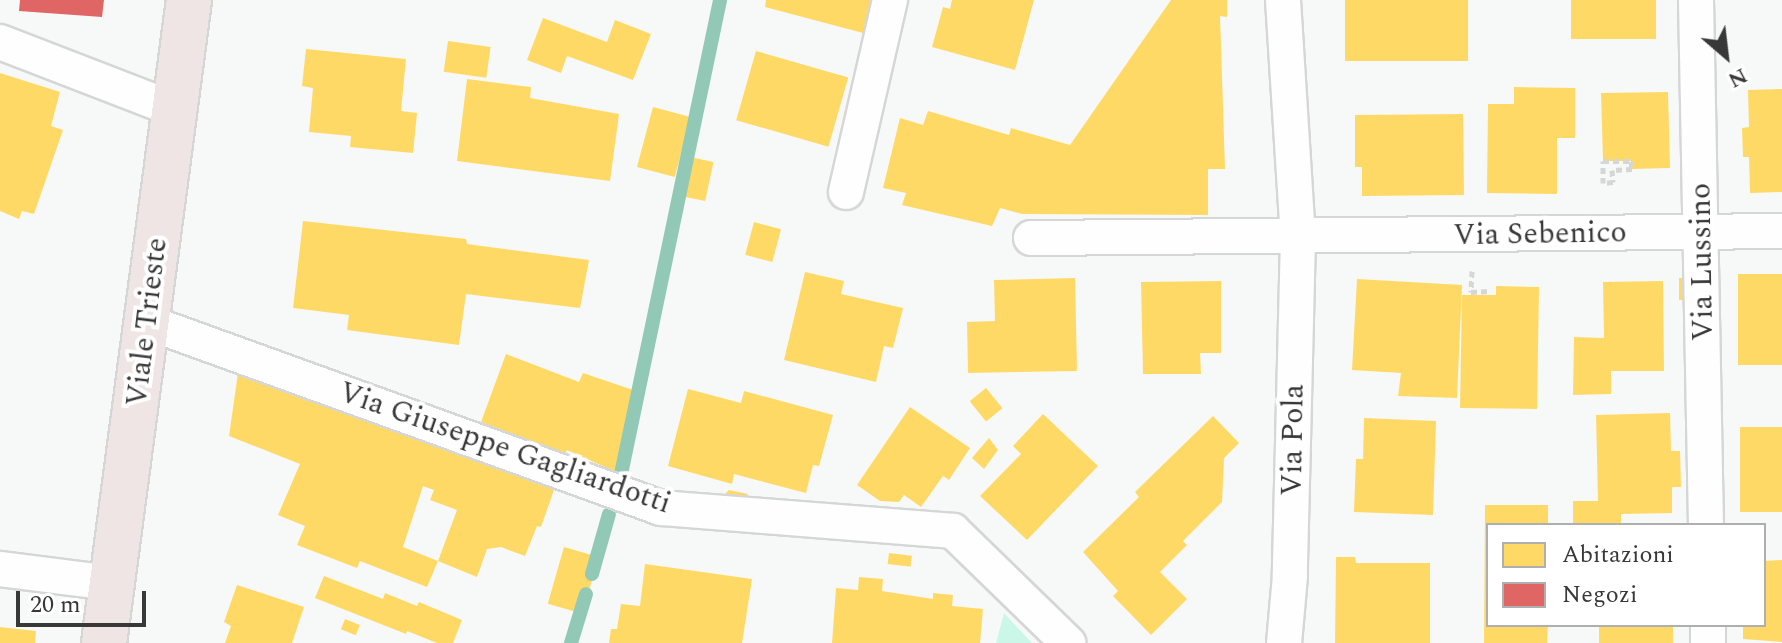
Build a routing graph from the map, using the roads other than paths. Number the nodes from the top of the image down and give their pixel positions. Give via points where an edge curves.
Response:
1 (189, 0) edge
2 (890, 0) edge
3 (1283, 0) edge
4 (1696, 0) edge
5 (0, 42) edge
6 (174, 109) junction
7 (846, 192) dead end
8 (1702, 231) junction
9 (1782, 231) edge
10 (1298, 237) junction
11 (1031, 238) dead end
12 (147, 322) junction
13 (1706, 523) edge
14 (0, 569) edge
15 (111, 583) junction
16 (104, 643) edge
17 (1068, 643) edge
18 (1284, 643) edge

1 - 6 main road, Viale Trieste
2 - 7 street
3 - 10 street, Via Pola
4 - 8 street, Via Lussino
5 - 6 street
6 - 12 main road, Viale Trieste
8 - 9 street, Via Sebenico
8 - 10 street, Via Sebenico
8 - 13 street, Via Lussino
10 - 11 street
10 - 18 street, Via Pola
12 - 15 main road, Viale Trieste
12 - 17 street, Via Giuseppe Gagliardotti via 661,508 953,531
14 - 15 street
15 - 16 main road, Viale Trieste

